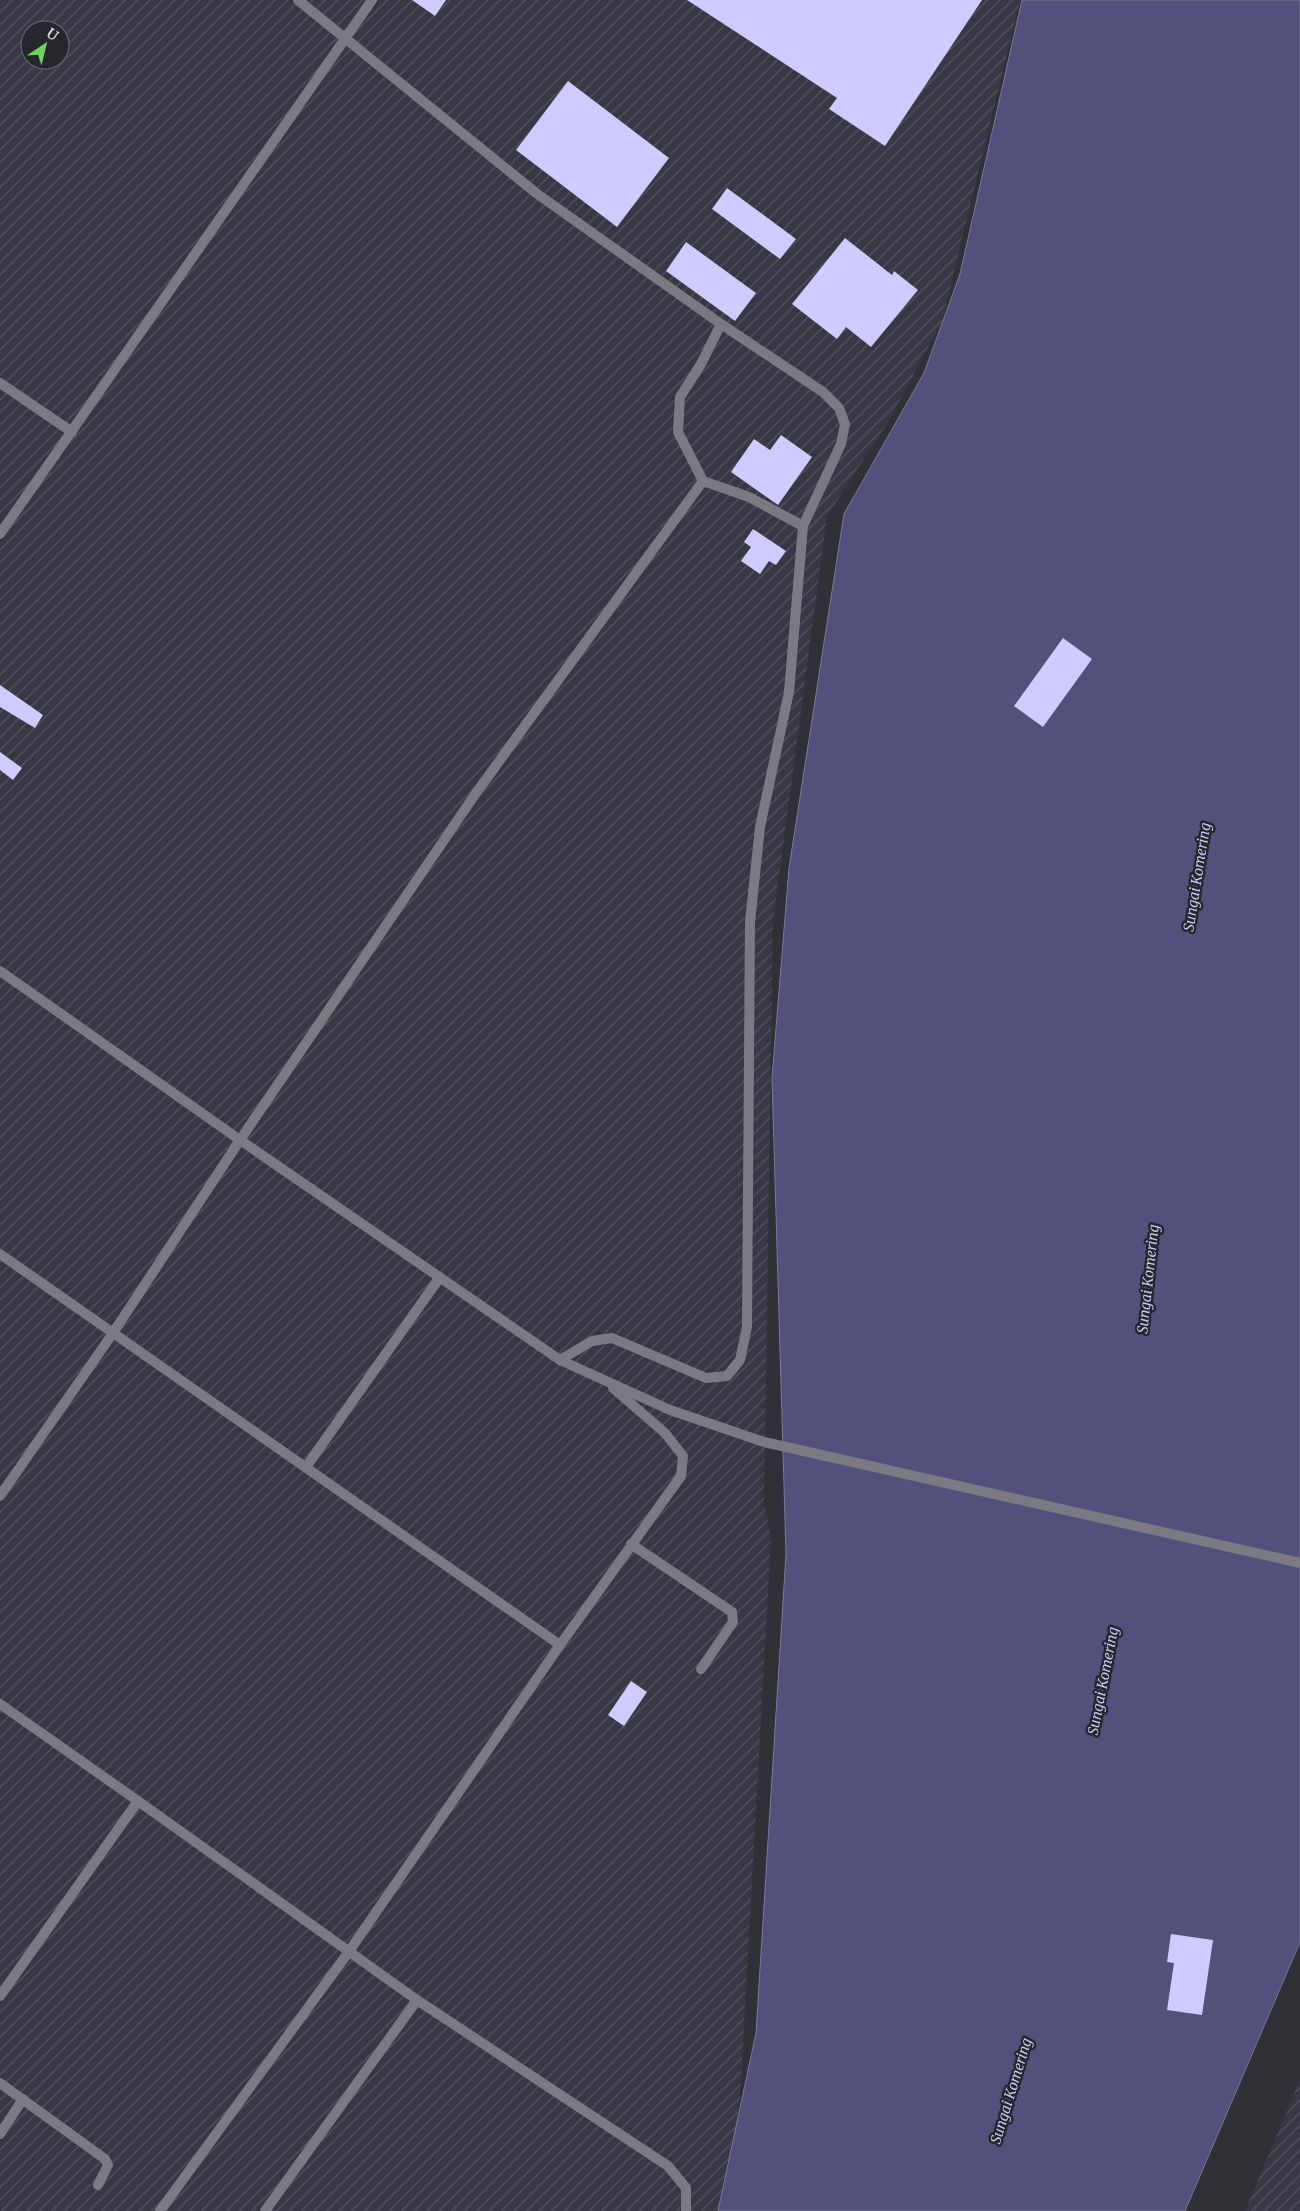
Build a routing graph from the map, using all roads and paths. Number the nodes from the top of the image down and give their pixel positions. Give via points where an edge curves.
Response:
1 (298, 0) edge
2 (372, 0) edge
3 (346, 37) junction
4 (720, 324) junction
5 (0, 383) edge
6 (72, 432) junction
7 (703, 481) junction
8 (803, 526) junction
9 (0, 534) edge
10 (0, 970) edge
11 (240, 1140) junction
12 (0, 1254) edge
13 (440, 1277) junction
14 (113, 1333) junction
15 (560, 1360) junction
16 (602, 1380) junction
17 (306, 1467) junction
18 (0, 1496) edge
19 (631, 1544) junction
20 (1300, 1563) edge
21 (560, 1645) junction
22 (701, 1669) dead end
23 (0, 1704) edge
24 (138, 1801) junction
25 (350, 1950) junction
26 (0, 1996) edge
27 (417, 2000) junction
28 (0, 2083) edge
29 (23, 2099) junction
30 (0, 2134) edge
31 (98, 2185) dead end
32 (160, 2211) edge
33 (265, 2211) edge
34 (686, 2211) edge

1 - 3 lane
2 - 3 lane
3 - 4 lane via 536,193
3 - 6 lane
4 - 7 lane via 701,364 680,396 678,432
4 - 8 lane via 823,392 839,408 845,424 841,444
5 - 6 lane
6 - 9 lane
7 - 8 lane via 749,497
7 - 11 lane via 476,793
8 - 15 lane via 789,692 760,826 750,922 747,1327 740,1360 727,1376 706,1378 612,1338 592,1341
10 - 11 lane
11 - 13 lane
11 - 14 lane
12 - 14 lane
13 - 15 lane
13 - 17 lane
14 - 17 lane
14 - 18 lane
15 - 16 lane
16 - 19 lane via 665,1433 683,1456 681,1476
16 - 20 lane via 670,1410 764,1442
17 - 21 lane
19 - 21 lane
19 - 22 lane via 732,1612 733,1622
21 - 25 lane
23 - 24 lane
24 - 25 lane
24 - 26 lane
25 - 27 lane
25 - 32 lane
27 - 33 lane
27 - 34 lane via 668,2166 686,2188
28 - 29 lane
29 - 30 lane
29 - 31 lane via 105,2159 108,2165

